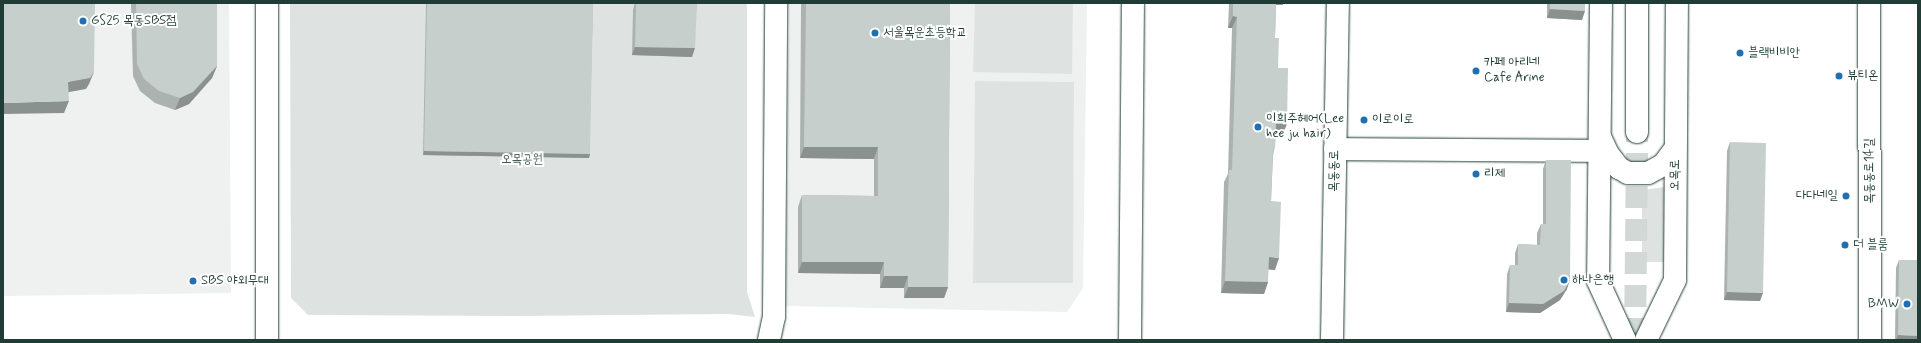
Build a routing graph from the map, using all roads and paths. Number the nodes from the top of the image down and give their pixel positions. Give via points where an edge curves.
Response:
1 (267, 3) edge
2 (776, 3) edge
3 (1133, 3) edge
4 (1338, 3) edge
5 (1601, 3) edge
6 (1638, 3) edge
7 (1677, 3) edge
8 (1869, 3) edge
9 (1636, 132) tunnel mouth
10 (1600, 143) junction
11 (1676, 148) junction
12 (1335, 149) junction
13 (267, 340) edge
14 (769, 340) edge
15 (1130, 340) edge
16 (1332, 340) edge
17 (1625, 340) edge
18 (1646, 340) edge
19 (1870, 340) edge

1 - 13 street
2 - 14 street via 774,317
3 - 15 street
4 - 12 street, 목동동로
5 - 10 street
6 - 9 street
7 - 11 street, 오목로
8 - 19 street, 목동동로14길
10 - 11 street via 1619,168 1628,173 1648,173 1663,165
10 - 12 street
10 - 17 street via 1598,281
11 - 18 street, 오목로 via 1675,280
12 - 16 street, 목동동로

